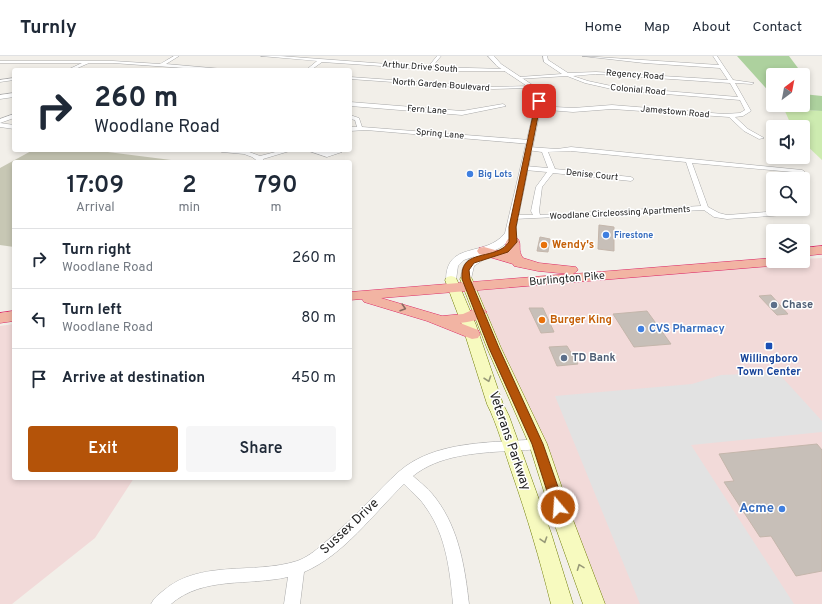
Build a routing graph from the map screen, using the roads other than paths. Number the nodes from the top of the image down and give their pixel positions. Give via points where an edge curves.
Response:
1 (27, 56) edge
2 (177, 56) edge
3 (262, 56) edge
4 (439, 56) edge
5 (491, 56) edge
6 (545, 56) edge
7 (586, 56) edge
8 (715, 56) edge
9 (320, 61) junction
10 (0, 62) edge
11 (11, 62) junction
12 (88, 62) junction
13 (160, 65) junction
14 (722, 67) junction
15 (76, 68) edge
16 (153, 68) edge
17 (198, 68) edge
18 (311, 68) edge
19 (429, 68) junction
20 (506, 70) junction
21 (567, 74) junction
22 (352, 78) edge
23 (519, 78) junction
24 (12, 79) edge
25 (0, 81) edge
26 (732, 82) junction
27 (752, 83) dead end
28 (425, 84) junction
29 (532, 86) junction
30 (481, 87) junction
31 (421, 89) dead end
32 (479, 93) dead end
33 (12, 95) edge
34 (0, 97) edge
35 (742, 98) junction
36 (352, 104) edge
37 (503, 106) dead end
38 (537, 108) junction
39 (731, 116) junction
40 (12, 117) edge
41 (352, 118) edge
42 (0, 121) edge
43 (400, 122) dead end
44 (0, 125) edge
45 (12, 127) edge
46 (360, 128) junction
47 (463, 128) dead end
48 (352, 129) edge
49 (395, 130) junction
50 (459, 136) junction
51 (761, 138) dead end
52 (530, 145) junction
53 (544, 150) junction
54 (238, 152) edge
55 (284, 152) edge
56 (316, 152) edge
57 (339, 152) dead end
58 (260, 160) edge
59 (688, 160) junction
60 (525, 168) junction
61 (773, 168) junction
62 (552, 170) junction
63 (775, 172) edge
64 (802, 172) dead end
65 (631, 179) dead end
66 (705, 208) junction
67 (766, 214) edge
68 (538, 217) junction
69 (513, 222) junction
70 (513, 242) junction
71 (822, 250) edge
72 (810, 251) edge
73 (488, 253) junction
74 (766, 255) edge
75 (822, 258) edge
76 (810, 259) edge
77 (766, 262) edge
78 (519, 263) junction
79 (577, 270) junction
80 (468, 283) junction
81 (452, 284) junction
82 (352, 293) edge
83 (352, 294) edge
84 (473, 315) junction
85 (12, 316) edge
86 (0, 318) edge
87 (434, 318) junction
88 (12, 324) edge
89 (0, 326) edge
90 (472, 334) junction
91 (538, 444) junction
92 (511, 446) junction
93 (404, 476) junction
94 (297, 568) junction
95 (159, 604) edge
96 (292, 604) edge
97 (461, 604) edge
98 (562, 604) edge
99 (594, 604) edge

1 - 11 street
2 - 13 street
3 - 9 street, Arthur Drive South
4 - 19 street
5 - 20 street
6 - 21 street, Colonial Road via 547,62
7 - 14 street
8 - 14 street
9 - 18 street
9 - 19 street, Arthur Drive South
10 - 11 street
11 - 12 street
12 - 13 street
12 - 15 street
13 - 16 street
13 - 17 street
14 - 26 street
19 - 20 street, Arthur Drive South
20 - 23 street
21 - 23 street, Regency Road
21 - 26 street, Regency Road via 596,72
21 - 35 street, Colonial Road via 581,82 602,87
22 - 28 street, North Garden Boulevard
23 - 29 street
24 - 25 street
26 - 27 street, Regency Road
26 - 35 street
28 - 30 street, North Garden Boulevard
28 - 31 street, Fern Lane
29 - 30 street, North Garden Boulevard
29 - 38 street via 539,93
30 - 32 street
33 - 34 street
35 - 39 street, Jamestown Road via 747,112
36 - 37 street, Fern Lane via 462,113
38 - 39 street, Jamestown Road via 573,110 612,107
38 - 52 street
39 - 51 street via 746,130
40 - 42 street
41 - 46 street via 357,119
43 - 49 street
44 - 45 street
46 - 48 street, Spring Lane
46 - 49 street, Spring Lane
47 - 50 street
49 - 50 street, Spring Lane
50 - 52 street, Spring Lane
52 - 53 street
52 - 60 street
53 - 59 street via 571,149
53 - 62 street
54 - 58 street
55 - 58 street
56 - 57 street via 327,155
59 - 61 street
59 - 66 street
60 - 62 street, Denise Court
60 - 69 street
61 - 63 street
61 - 64 street
62 - 65 street, Denise Court
62 - 68 street, Woodlane Circleossing Apartments via 539,187 535,210
66 - 67 street via 727,217
66 - 68 street, Woodlane Circleossing Apartments
68 - 69 street
69 - 70 street
69 - 73 street via 507,238
70 - 73 street via 505,250
70 - 78 highway via 512,252
71 - 72 highway
73 - 78 highway
73 - 80 street via 471,261 466,270
73 - 81 street via 468,255 455,261
74 - 79 highway, Burlington Pike
75 - 76 highway
77 - 80 highway, Burlington Pike
78 - 79 highway
79 - 80 highway, Burlington Pike
80 - 81 highway, Burlington Pike
80 - 84 main road, Veterans Parkway
81 - 82 highway, Burlington Pike
81 - 84 main road, Veterans Parkway
83 -> 87 highway
84 - 87 highway via 447,320
84 - 90 main road, Veterans Parkway
84 - 91 main road, Veterans Parkway via 494,348
85 - 86 highway
87 - 90 highway
88 - 89 highway
90 -> 92 main road, Veterans Parkway
91 - 92 street, Sussex Drive
99 -> 91 main road, Veterans Parkway
92 - 93 street, Sussex Drive via 445,454 420,464
92 -> 98 main road, Veterans Parkway via 545,542
93 - 94 street, Sussex Drive via 330,548
93 - 97 street via 424,494 444,524 453,553
94 - 95 street, Sussex Drive via 210,578 185,584
94 - 96 street

